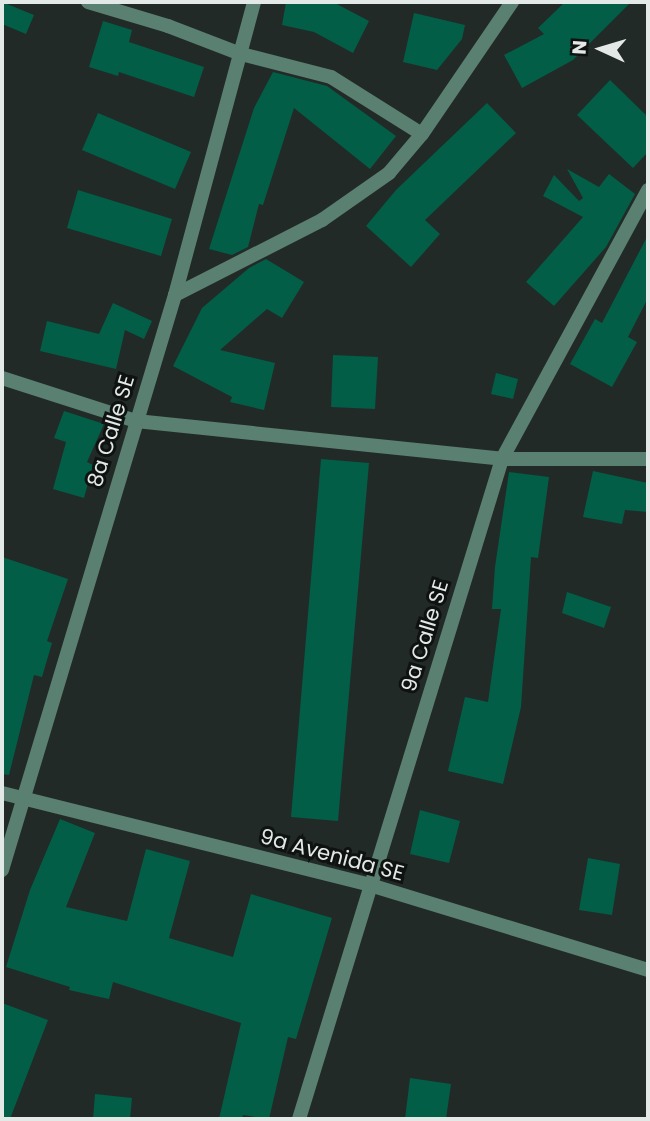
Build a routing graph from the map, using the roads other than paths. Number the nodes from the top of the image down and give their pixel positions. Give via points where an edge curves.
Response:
1 (88, 2) edge
2 (254, 2) edge
3 (512, 2) edge
4 (241, 54) junction
5 (422, 134) junction
6 (648, 190) edge
7 (175, 295) junction
8 (2, 379) edge
9 (136, 421) junction
10 (502, 459) junction
11 (648, 459) edge
12 (2, 793) edge
13 (22, 799) junction
14 (2, 870) edge
15 (370, 885) junction
16 (648, 970) edge
17 (299, 1119) edge

1 - 4 street
2 - 4 street, 8a Calle SE
3 - 5 street
4 - 5 street via 331,77
4 - 7 street, 8a Calle SE
5 - 7 street via 389,173 322,220
6 - 10 street, 9a Calle SE
7 - 9 street, 8a Calle SE
8 - 9 street
9 - 10 street
9 - 13 street, 8a Calle SE
10 - 11 street
10 - 15 street, 9a Calle SE
12 - 13 street, 9a Avenida SE
13 - 14 street, 8a Calle SE
13 - 15 street, 9a Avenida SE
15 - 16 street, 9a Avenida SE
15 - 17 street, 9a Calle SE

